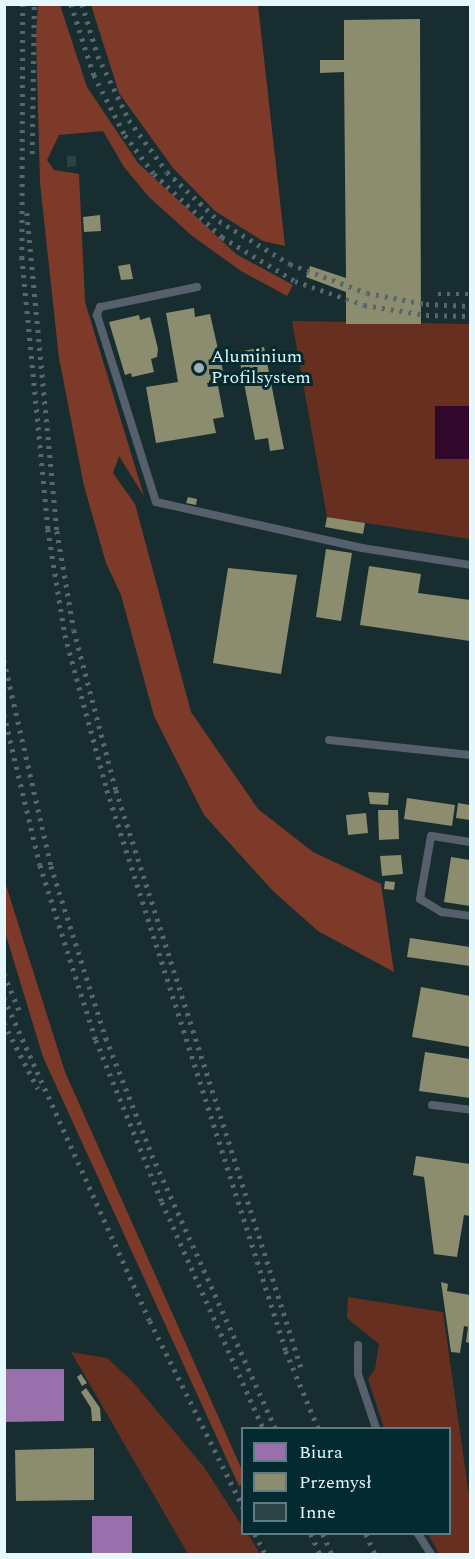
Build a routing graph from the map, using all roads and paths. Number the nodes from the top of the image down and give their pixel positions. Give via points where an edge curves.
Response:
1 (197, 287) dead end
2 (471, 565) edge
3 (330, 740) dead end
4 (471, 755) edge
5 (471, 842) edge
6 (471, 916) edge
7 (432, 1105) dead end
8 (471, 1110) edge
9 (357, 1345) dead end
10 (376, 1427) edge
11 (419, 1535) edge
12 (431, 1554) edge

1 - 2 lane via 100,307 98,315 156,502 362,548
3 - 4 lane
5 - 6 lane via 431,836 420,898 442,912
7 - 8 lane
9 - 10 lane via 358,1374
11 - 12 lane

